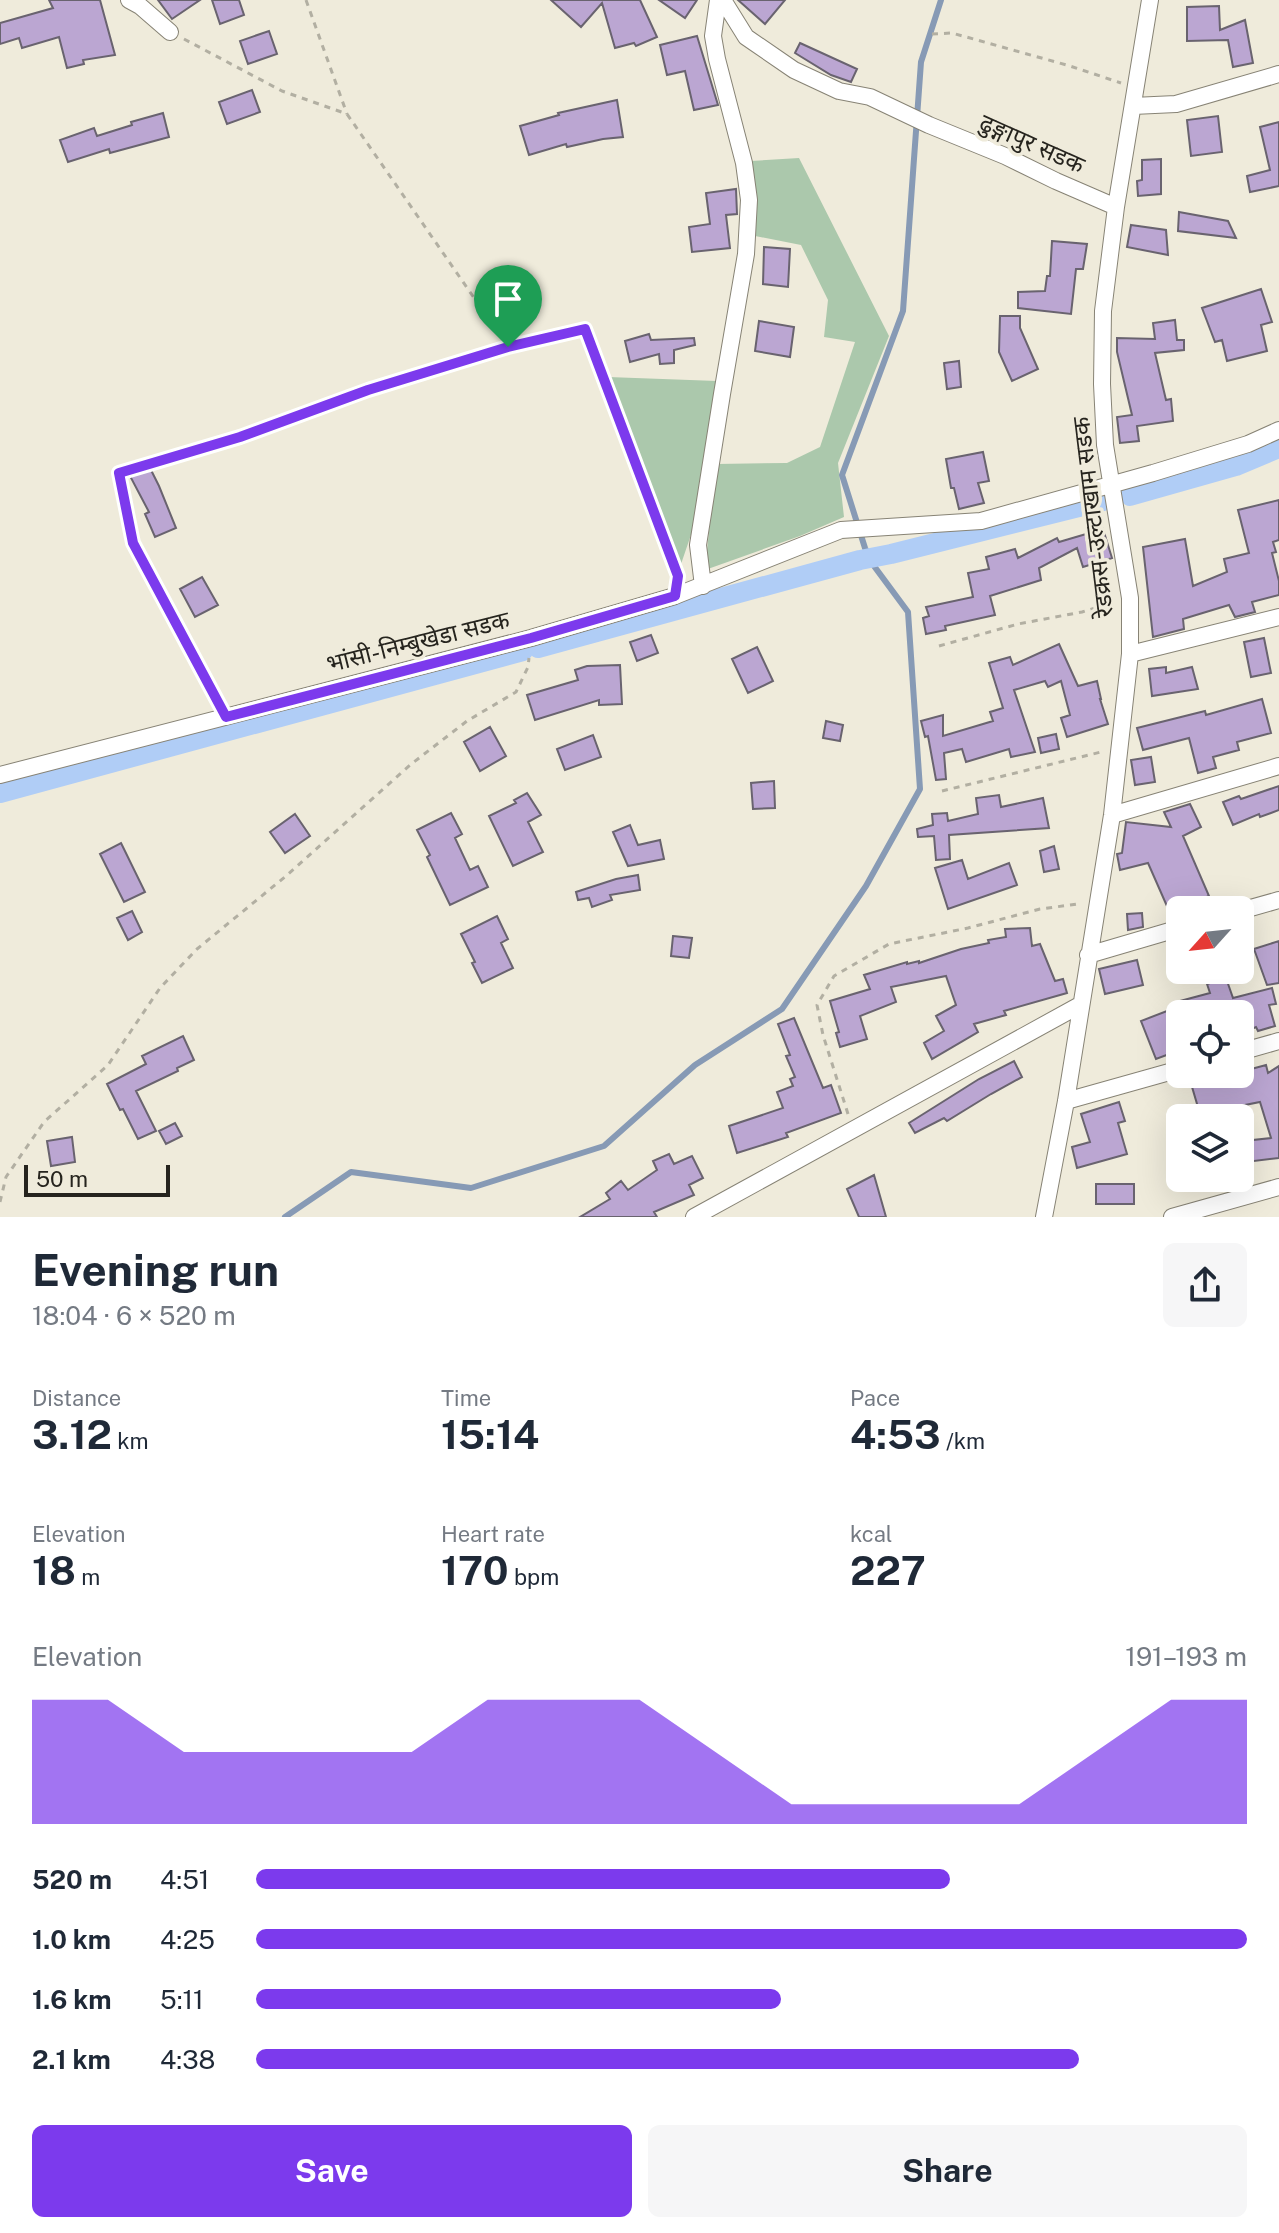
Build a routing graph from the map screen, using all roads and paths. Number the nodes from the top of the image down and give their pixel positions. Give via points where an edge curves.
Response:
1 (129, 0) edge
2 (306, 0) edge
3 (721, 0) edge
4 (1150, 0) edge
5 (170, 32) joint
6 (932, 34) dead end
7 (1279, 74) edge
8 (1136, 88) junction
9 (1133, 106) junction
10 (347, 114) junction
11 (1116, 207) junction
12 (508, 347) junction
13 (1279, 430) edge
14 (119, 473) joint
15 (1110, 484) junction
16 (703, 586) junction
17 (675, 596) junction
18 (1130, 598) junction
19 (1279, 617) edge
20 (531, 638) junction
21 (939, 646) dead end
22 (1130, 654) junction
23 (226, 717) junction
24 (1120, 747) junction
25 (1279, 766) edge
26 (0, 775) edge
27 (942, 791) dead end
28 (1112, 815) junction
29 (1279, 900) edge
30 (1098, 901) junction
31 (1254, 907) edge
32 (1166, 932) edge
33 (1088, 955) junction
34 (1080, 1005) junction
35 (1279, 1041) edge
36 (1254, 1048) edge
37 (1166, 1073) edge
38 (1066, 1101) junction
39 (853, 1129) junction
40 (1279, 1187) edge
41 (0, 1202) edge
42 (694, 1217) edge
43 (1044, 1217) edge
44 (1172, 1217) edge

1 - 5 street
2 - 10 path
3 - 11 street, ढुङ्गापुर सडक via 746,37 794,70 839,91 870,97
3 - 16 street via 713,36 749,200 746,254 698,545
4 - 8 street, रेडक्रस-उल्टाखाम सडक
5 - 10 path via 282,91
6 - 8 path via 952,33
7 - 9 street via 1176,104
8 - 9 street, रेडक्रस-उल्टाखाम सडक
9 - 11 street, रेडक्रस-उल्टाखाम सडक
10 - 12 path
11 - 15 street, रेडक्रस-उल्टाखाम सडक via 1103,311
12 - 14 path
12 - 17 path via 585,329 678,576
13 - 15 street
14 - 23 lane via 133,543
15 - 16 street, भांसी-निम्बुखेडा सडक via 981,521 841,530
15 - 18 street, रेडक्रस-उल्टाखाम सडक
16 - 17 street, भांसी-निम्बुखेडा सडक
17 - 20 street, भांसी-निम्बुखेडा सडक
18 - 21 path
18 - 22 street, रेडक्रस-उल्टाखाम सडक
19 - 22 street
20 - 23 street, भांसी-निम्बुखेडा सडक
20 - 41 path via 528,667 516,692 410,765 160,988 108,1065 44,1122 6,1177
22 - 24 street, रेडक्रस-उल्टाखाम सडक
23 - 26 street, भांसी-निम्बुखेडा सडक
24 - 27 path
24 - 28 street, रेडक्रस-उल्टाखाम सडक
25 - 28 street
28 - 30 street, रेडक्रस-उल्टाखाम सडक
29 - 31 street
30 - 33 street, रेडक्रस-उल्टाखाम सडक
30 - 39 path via 889,944 834,976 817,1005
32 - 33 street
33 - 34 street, रेडक्रस-उल्टाखाम सडक
34 - 38 street, रेडक्रस-उल्टाखाम सडक
34 - 39 street
35 - 36 street
37 - 38 street
38 - 43 street, रेडक्रस-उल्टाखाम सडक
39 - 42 street
40 - 44 street

